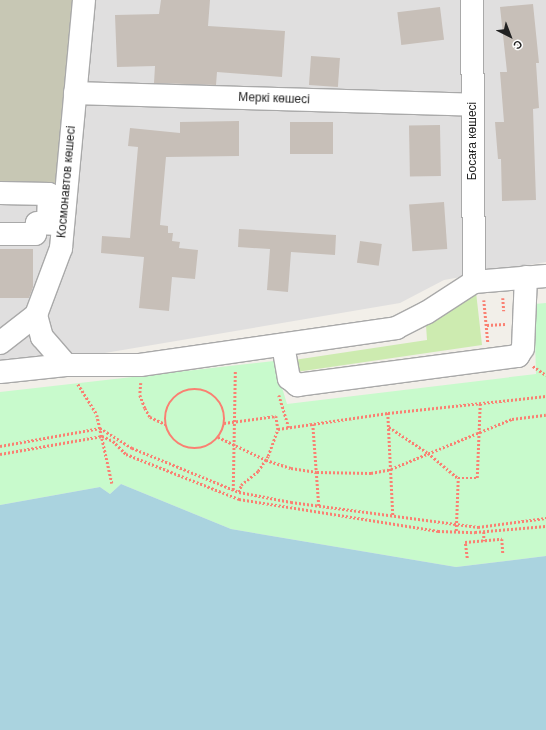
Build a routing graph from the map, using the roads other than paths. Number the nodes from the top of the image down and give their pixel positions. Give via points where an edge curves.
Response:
1 (84, 0) edge
2 (472, 0) edge
3 (75, 93) junction
4 (472, 105) junction
5 (0, 193) edge
6 (56, 224) junction
7 (0, 234) edge
8 (536, 277) edge
9 (478, 282) junction
10 (36, 315) junction
11 (0, 343) edge
12 (283, 345) junction
13 (66, 365) junction
14 (0, 372) edge

1 - 3 street, Космонавтов көшесі
2 - 4 street, Босаға көшесі
3 - 4 street, Меркі көшесі
3 - 6 street, Космонавтов көшесі
4 - 9 street, Босаға көшесі
5 - 6 street via 49,194
6 - 7 street via 37,223 35,234
6 - 10 street, Космонавтов көшесі via 62,248
8 - 9 street
8 - 12 street via 523,348 518,356 297,385 289,378
9 - 12 street via 396,328
10 - 11 street
10 - 13 street via 42,337
12 - 13 street via 140,365
13 - 14 street

